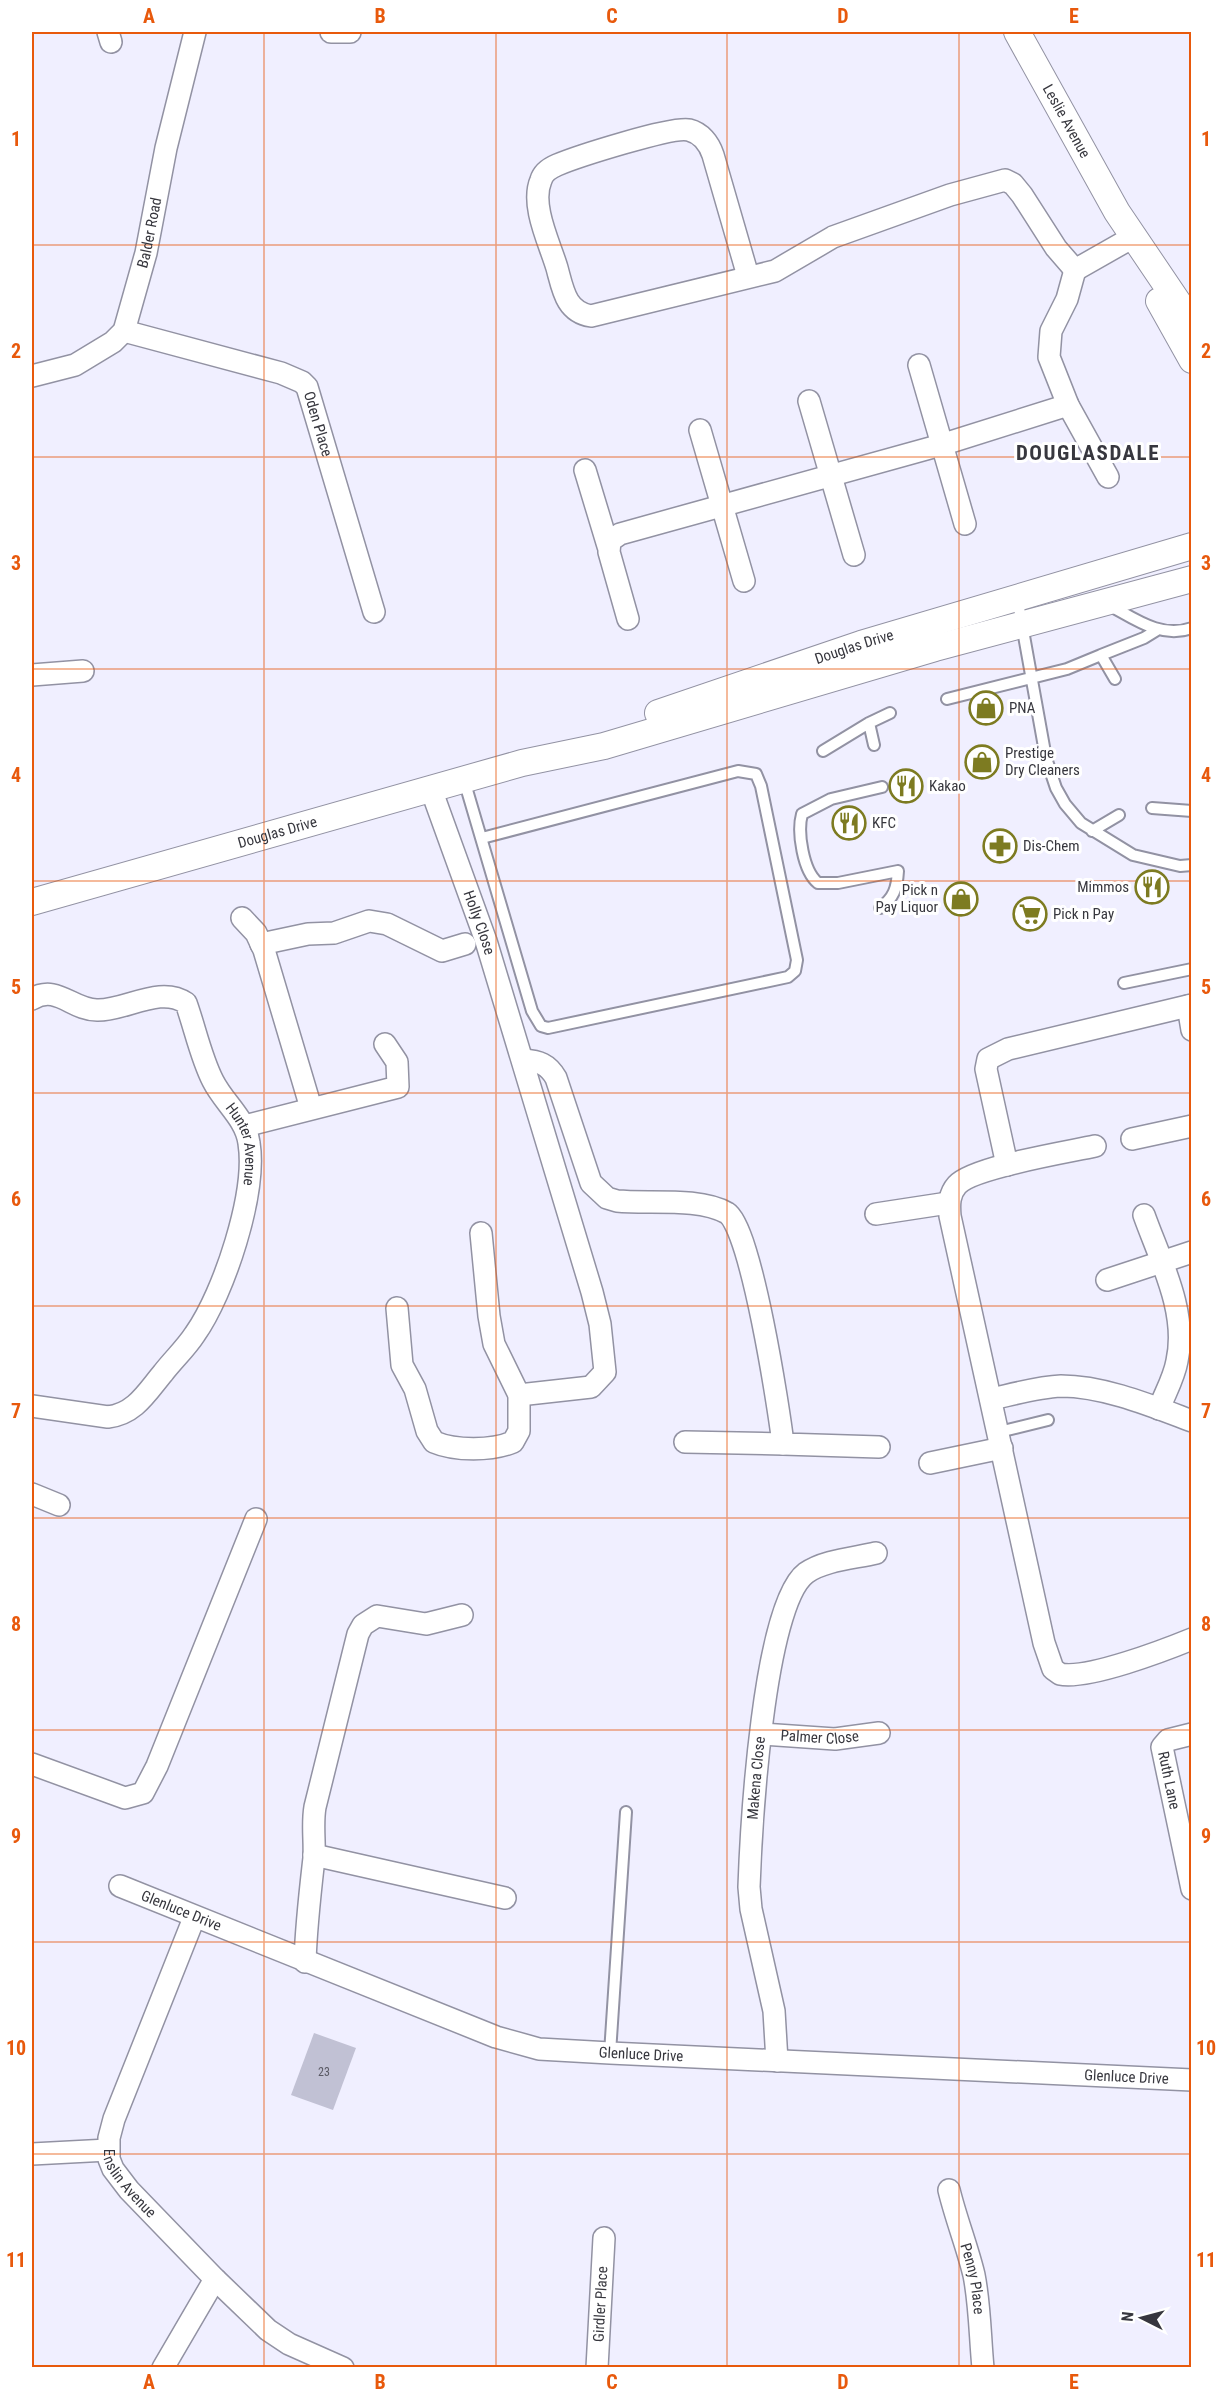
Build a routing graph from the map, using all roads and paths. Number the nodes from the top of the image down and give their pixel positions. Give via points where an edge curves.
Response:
1 (195, 32) edge
2 (332, 32) edge
3 (350, 32) edge
4 (1017, 32) edge
5 (1130, 239) junction
6 (1076, 270) junction
7 (748, 276) junction
8 (1191, 323) edge
9 (124, 331) junction
10 (1191, 360) edge
11 (919, 364) dead end
12 (32, 376) edge
13 (809, 400) dead end
14 (1068, 405) junction
15 (700, 430) dead end
16 (941, 445) junction
17 (585, 470) dead end
18 (830, 476) junction
19 (1108, 477) dead end
20 (723, 505) junction
21 (965, 524) dead end
22 (608, 546) junction
23 (1191, 546) edge
24 (854, 555) dead end
25 (1191, 579) edge
26 (744, 581) dead end
27 (1017, 597) junction
28 (1103, 602) junction
29 (374, 612) dead end
30 (628, 619) dead end
31 (1023, 625) junction
32 (1187, 629) edge
33 (1157, 630) junction
34 (1191, 639) edge
35 (1101, 656) junction
36 (83, 671) dead end
37 (32, 675) edge
38 (1033, 677) junction
39 (1115, 679) dead end
40 (947, 699) dead end
41 (890, 713) dead end
42 (869, 723) junction
43 (874, 745) dead end
44 (823, 751) dead end
45 (522, 763) junction
46 (464, 779) junction
47 (882, 787) dead end
48 (431, 789) junction
49 (1152, 808) dead end
50 (1191, 811) edge
51 (1119, 815) dead end
52 (1092, 831) junction
53 (482, 838) junction
54 (1191, 865) edge
55 (32, 902) edge
56 (880, 908) dead end
57 (242, 918) dead end
58 (261, 944) junction
59 (465, 944) dead end
60 (1191, 969) edge
61 (1124, 983) dead end
62 (32, 999) edge
63 (1190, 1006) edge
64 (1191, 1030) edge
65 (385, 1044) dead end
66 (523, 1060) junction
67 (311, 1108) junction
68 (245, 1126) junction
69 (1191, 1126) edge
70 (1132, 1139) dead end
71 (1095, 1146) dead end
72 (1007, 1165) junction
73 (948, 1203) junction
74 (876, 1214) dead end
75 (1144, 1215) dead end
76 (481, 1233) dead end
77 (1191, 1252) edge
78 (1161, 1262) junction
79 (1107, 1280) dead end
80 (397, 1308) dead end
81 (519, 1395) junction
82 (992, 1399) junction
83 (32, 1406) edge
84 (1159, 1409) junction
85 (1048, 1420) dead end
86 (1191, 1422) edge
87 (1000, 1440) junction
88 (685, 1442) dead end
89 (783, 1444) junction
90 (879, 1447) dead end
91 (930, 1463) dead end
92 (32, 1494) edge
93 (59, 1505) dead end
94 (256, 1519) dead end
95 (876, 1553) dead end
96 (462, 1615) dead end
97 (1191, 1639) edge
98 (879, 1732) dead end
99 (762, 1734) junction
100 (1191, 1734) edge
101 (32, 1764) edge
102 (626, 1812) dead end
103 (314, 1855) junction
104 (120, 1886) dead end
105 (1191, 1889) edge
106 (504, 1898) dead end
107 (194, 1918) junction
108 (305, 1962) junction
109 (610, 2053) junction
110 (777, 2061) junction
111 (1191, 2080) edge
112 (108, 2150) junction
113 (32, 2154) edge
114 (949, 2190) dead end
115 (604, 2238) dead end
116 (215, 2279) junction
117 (163, 2367) edge
118 (343, 2367) edge
119 (597, 2367) edge
120 (983, 2367) edge

1 - 9 street, Balder Road via 166,148 146,253
2 - 3 street
4 - 5 street, Leslie Avenue
5 - 6 street
5 - 8 street, Leslie Avenue
5 - 10 street, Leslie Avenue
6 - 7 street via 1056,248 1015,186 1005,180 950,195 833,237 782,268
6 - 14 street via 1048,344 1051,366
7 - 7 street via 601,316 578,313 565,295 542,215 538,197 542,177 558,165 674,129 695,132 713,155
9 - 12 street via 90,358
9 - 29 street, Oden Place via 281,373 307,387
11 - 16 street
13 - 18 street
14 - 16 street
14 - 19 street
15 - 20 street
16 - 18 street
16 - 21 street
17 - 22 street
18 - 20 street
18 - 24 street
20 - 22 street via 620,534
20 - 26 street
22 - 30 street
23 - 27 street, Douglas Drive
25 - 28 street, Douglas Drive
27 - 31 lane
27 - 45 street, Douglas Drive via 772,674
28 - 31 street, Douglas Drive
28 - 33 lane
31 - 38 lane
31 - 45 street, Douglas Drive via 604,746
32 - 33 lane
32 - 34 lane
33 - 35 lane
35 - 38 lane
35 - 39 lane
36 - 37 street
38 - 40 lane
38 - 52 lane via 1046,758 1056,788 1073,816
41 - 42 lane
42 - 43 lane
42 - 44 lane
45 - 46 street, Douglas Drive
46 - 48 street, Douglas Drive
46 - 53 lane
47 - 56 lane via 831,799 808,809 802,814 800,832 810,873 818,882 838,883 898,871 895,892
48 - 55 street, Douglas Drive
48 - 66 street, Holly Close via 486,941
49 - 50 lane
51 - 52 lane
52 - 54 lane via 1133,855
53 - 53 lane via 532,1011 541,1026 548,1028 788,977 795,971 797,960 761,786 753,772 738,771 694,781
57 - 58 street
58 - 59 street via 334,933 369,921 387,924 442,951
58 - 67 street
60 - 61 lane
62 - 68 street, Hunter Avenue via 52,993 97,1010 165,996 179,998 186,1003 212,1078
63 - 64 street
63 - 72 street via 1008,1049 988,1059 986,1069
65 - 67 street via 397,1062 398,1087
66 - 81 street, Holly Close via 600,1324 606,1365 603,1376 591,1387
66 - 89 street via 546,1065 556,1078 591,1183 607,1198 617,1202 703,1206 733,1218 742,1237 758,1305
67 - 68 street
68 - 83 street, Hunter Avenue via 250,1173 237,1237 217,1294 195,1334 137,1404 118,1416
69 - 70 street
71 - 72 street
72 - 73 street via 963,1180
73 - 74 street
73 - 82 street
75 - 78 street
76 - 81 street via 494,1344
77 - 78 street
78 - 79 street
78 - 84 street via 1177,1314 1179,1342 1176,1368
80 - 81 street via 402,1365 434,1442 472,1448 513,1442 519,1431
82 - 84 street via 1066,1386
82 - 87 street
84 - 86 street
85 - 87 lane
87 - 91 street
87 - 97 street via 1044,1643 1056,1672 1065,1676 1107,1667
88 - 89 street
89 - 90 street
92 - 93 street
94 - 101 street via 158,1766 143,1793 125,1798
95 - 99 street, Makena Close via 813,1569 796,1586 778,1634
96 - 103 street via 426,1624 381,1616 363,1625 322,1770 313,1820
98 - 99 street, Palmer Close via 834,1739
99 - 110 street, Makena Close via 748,1887 774,2011
100 - 105 street, Ruth Lane via 1163,1742 1162,1750
102 - 109 lane
103 - 106 street
103 - 108 street
104 - 107 street, Glenluce Drive
107 - 108 street, Glenluce Drive
107 - 112 street, Enslin Avenue via 129,2078
108 - 109 street, Glenluce Drive via 514,2044
109 - 110 street, Glenluce Drive
110 - 111 street, Glenluce Drive
112 - 113 street
112 - 116 street, Enslin Avenue via 113,2169 129,2190
114 - 120 street, Penny Place via 974,2275
115 - 119 street, Girdler Place
116 - 117 street
116 - 118 street, Enslin Avenue via 279,2339

